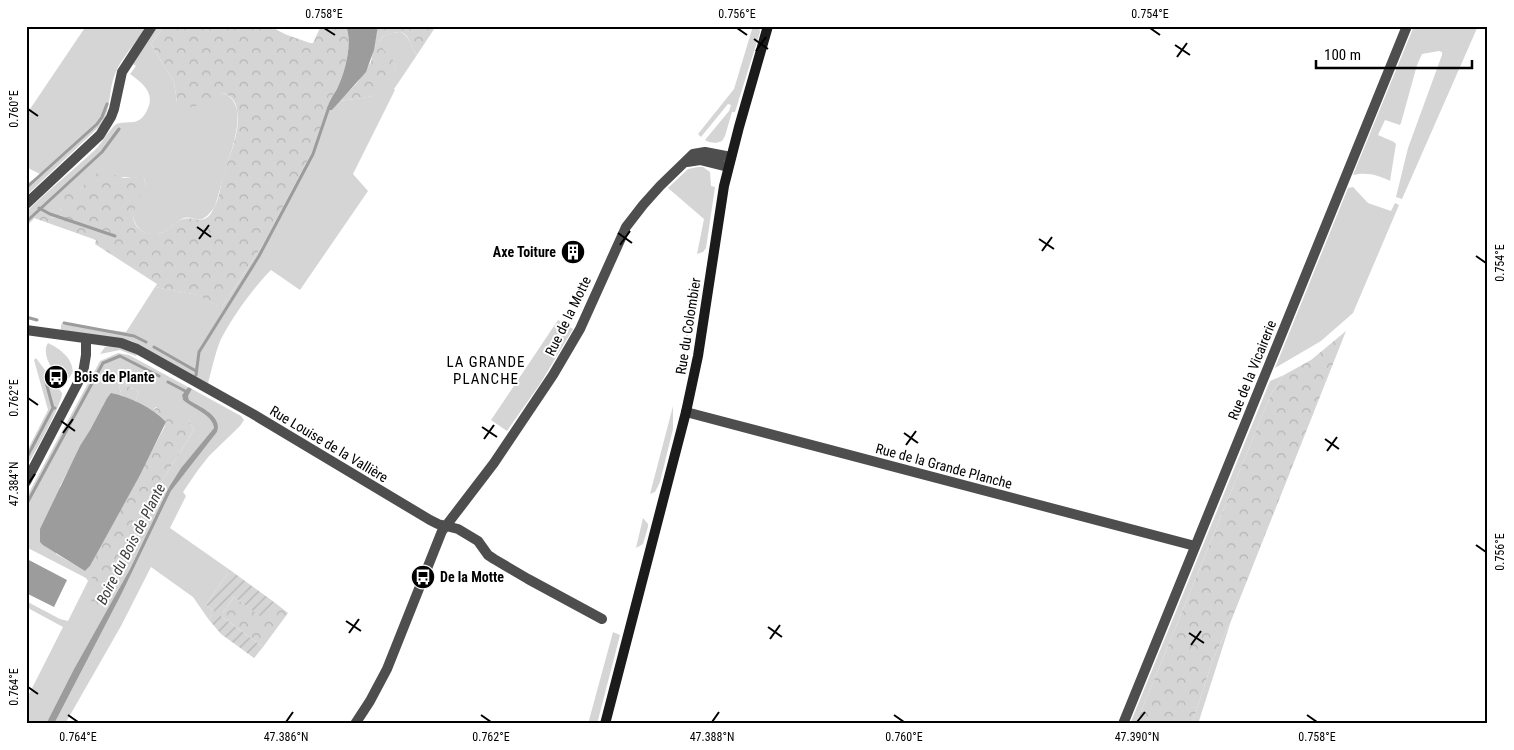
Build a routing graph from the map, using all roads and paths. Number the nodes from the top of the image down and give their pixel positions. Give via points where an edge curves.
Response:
1 (152, 26) edge
2 (768, 26) edge
3 (1407, 26) edge
4 (729, 162) junction
5 (26, 204) edge
6 (26, 330) edge
7 (86, 339) junction
8 (686, 412) junction
9 (26, 482) edge
10 (446, 525) junction
11 (1195, 546) junction
12 (602, 619) dead end
13 (355, 724) edge
14 (605, 724) edge
15 (1123, 724) edge

1 - 5 street via 122,72 114,109 100,135
2 - 4 main road, Rue du Colombier
3 - 11 street, Rue de la Vicairerie
4 - 8 main road, Rue du Colombier
4 - 10 street, Rue de la Motte via 699,152 692,154 654,192 626,227 584,320 553,375 494,464
6 - 7 street, Rue Louise de la Vallière
7 - 9 street via 83,373
7 - 10 street, Rue Louise de la Vallière via 121,343 137,349 430,520
8 - 11 street, Rue de la Grande Planche
8 - 14 main road, Rue du Colombier
10 - 12 street, Rue Louise de la Vallière via 478,541 488,555 511,569
10 - 13 street, Rue de la Motte via 387,669
11 - 15 street, Rue de la Vicairerie

